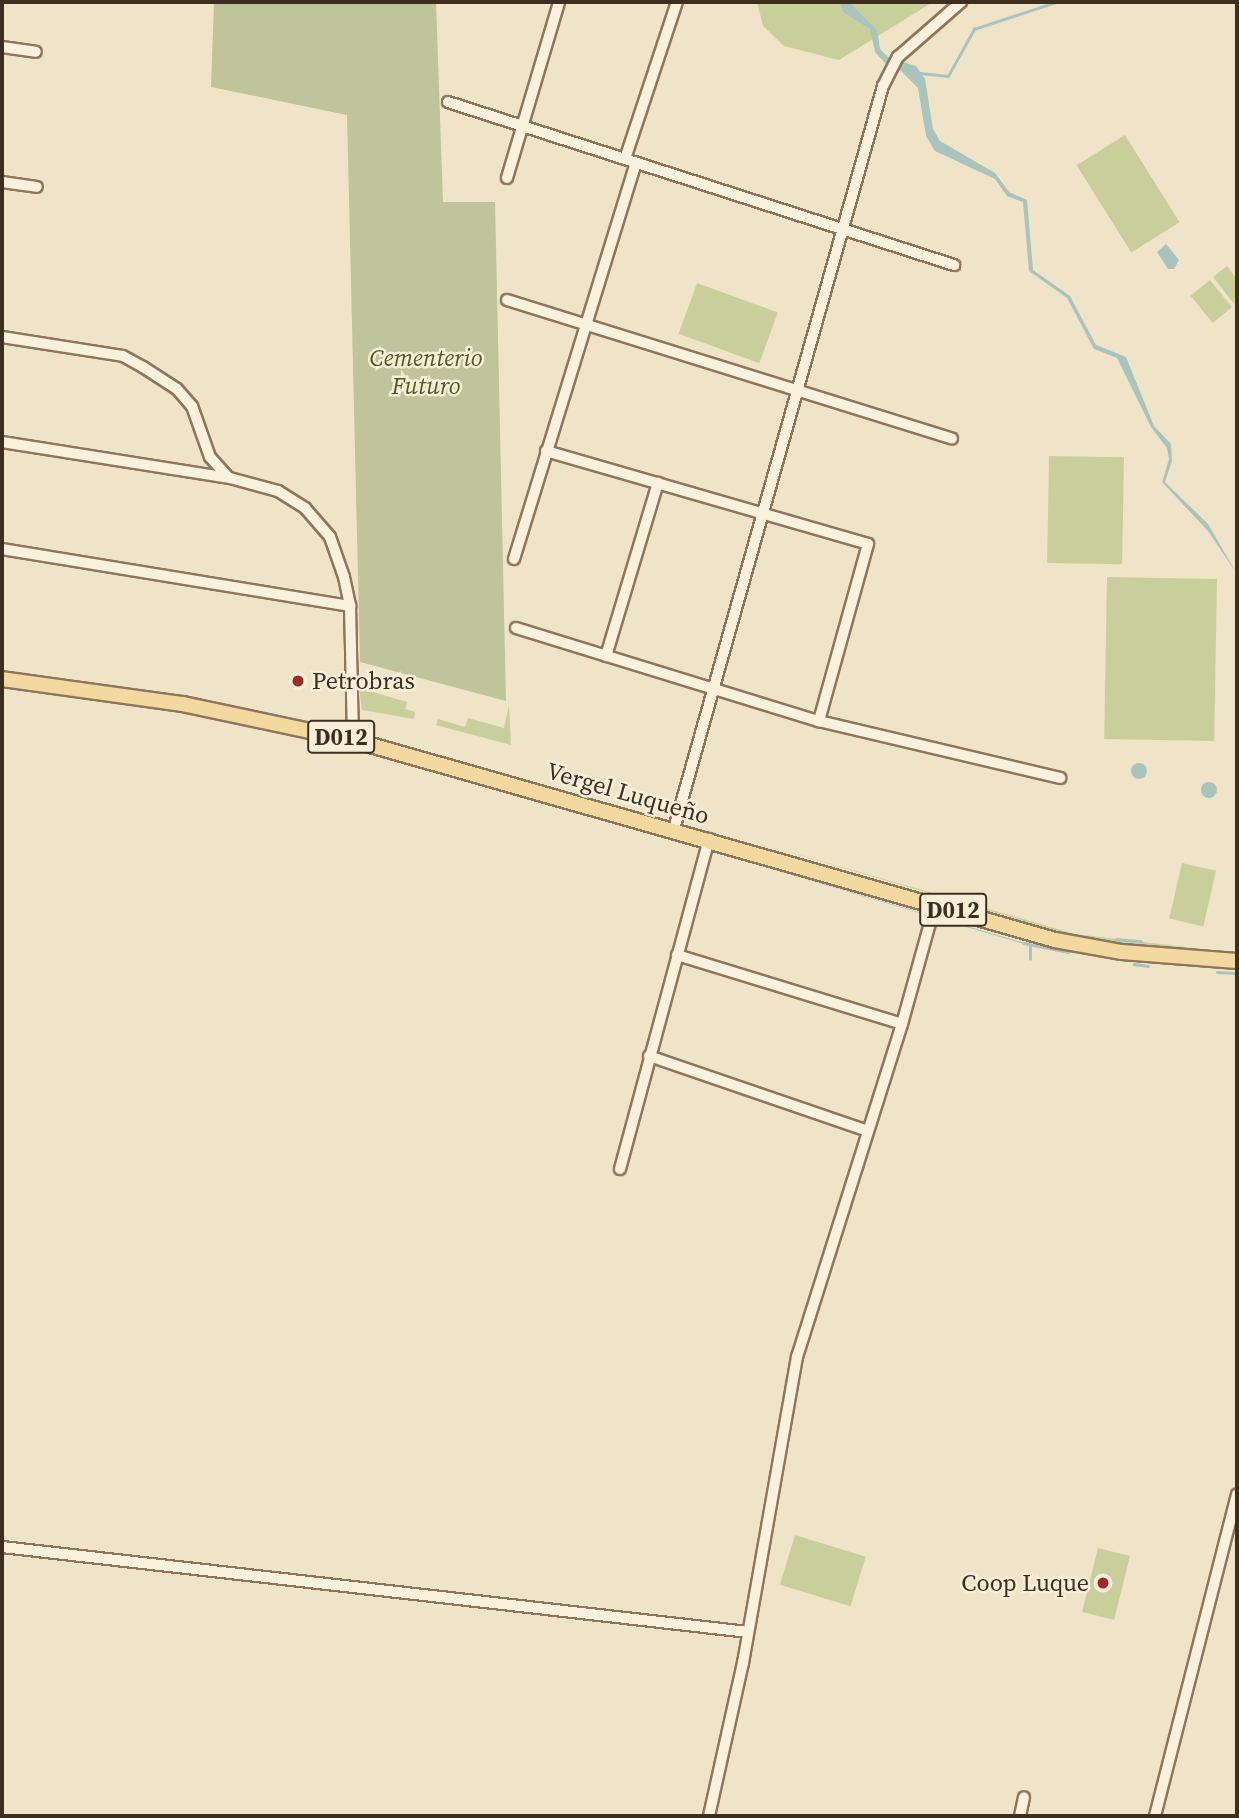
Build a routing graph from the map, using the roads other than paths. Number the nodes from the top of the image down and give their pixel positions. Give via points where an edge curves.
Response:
1 (559, 2) edge
2 (677, 2) edge
3 (961, 2) edge
4 (2, 47) edge
5 (36, 52) dead end
6 (448, 103) dead end
7 (523, 126) junction
8 (625, 159) junction
9 (636, 163) junction
10 (507, 178) dead end
11 (2, 182) edge
12 (37, 187) dead end
13 (844, 229) junction
14 (954, 265) dead end
15 (507, 300) dead end
16 (584, 324) junction
17 (2, 337) edge
18 (799, 391) junction
19 (952, 439) dead end
20 (2, 442) edge
21 (546, 451) junction
22 (230, 478) junction
23 (658, 483) junction
24 (764, 514) junction
25 (2, 549) edge
26 (514, 559) dead end
27 (350, 606) junction
28 (516, 628) dead end
29 (607, 656) junction
30 (2, 679) edge
31 (714, 688) junction
32 (819, 721) junction
33 (353, 740) junction
34 (1060, 778) dead end
35 (674, 829) junction
36 (709, 839) junction
37 (932, 912) junction
38 (677, 955) junction
39 (1237, 961) edge
40 (902, 1024) junction
41 (649, 1056) junction
42 (865, 1130) junction
43 (620, 1169) dead end
44 (1237, 1494) edge
45 (2, 1547) edge
46 (748, 1632) junction
47 (1024, 1797) dead end
48 (709, 1816) edge
49 (1020, 1816) edge
50 (1155, 1816) edge

1 - 7 street
2 - 8 street
3 - 13 street via 909,46 890,70
4 - 5 street
6 - 7 street
7 - 8 street
7 - 10 street
8 - 9 street
9 - 13 street
9 - 16 street
11 - 12 street
13 - 14 street
13 - 18 street
15 - 16 street
16 - 18 street
16 - 21 street
17 - 22 street via 123,356 143,367 177,389 192,406 210,457
18 - 19 street
18 - 24 street
20 - 22 street
21 - 23 street
21 - 26 street
22 - 27 street via 278,491 305,508 337,550
23 - 24 street
23 - 29 street
24 - 31 street
24 - 32 street via 868,544
25 - 27 street
27 - 33 street
28 - 29 street
29 - 31 street
30 - 33 main road, Vergel Luqueño / D012 via 183,704
31 - 32 street
31 - 35 street
32 - 34 street
33 - 35 main road, Vergel Luqueño / D012
35 - 36 main road, Vergel Luqueño / D012
36 - 37 main road, Vergel Luqueño / D012
36 - 38 street
37 - 39 main road, Vergel Luqueño / D012 via 1088,946
37 - 40 street
38 - 40 street
38 - 41 street
40 - 42 street
41 - 42 street
41 - 43 street
42 - 46 street via 797,1357
44 - 50 street
45 - 46 street
46 - 48 street
47 - 49 street

